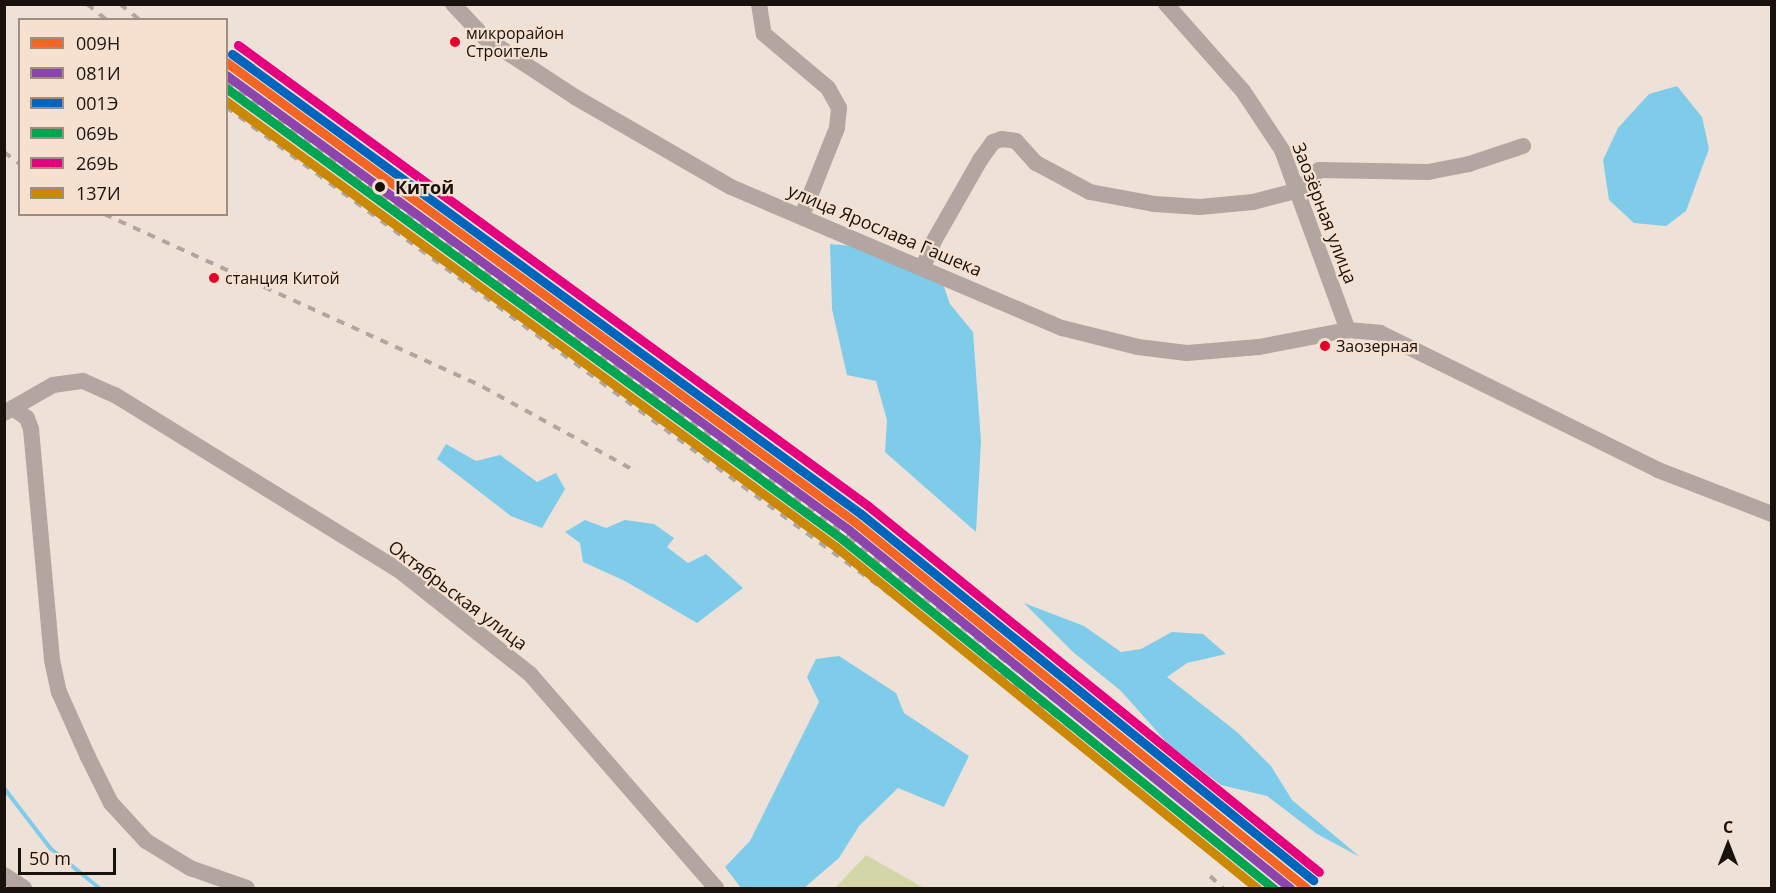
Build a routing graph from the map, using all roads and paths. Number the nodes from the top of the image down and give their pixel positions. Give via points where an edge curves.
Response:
1 (453, 4) edge
2 (759, 4) edge
3 (1166, 4) edge
4 (1523, 146) dead end
5 (1299, 190) junction
6 (802, 216) junction
7 (923, 267) junction
8 (1348, 330) junction
9 (9, 411) edge
10 (1772, 514) edge
11 (4, 875) edge
12 (24, 888) edge
13 (247, 888) edge
14 (716, 888) edge

1 - 6 street, улица Ярослава Гашека via 485,38 575,97 731,187
2 - 6 street via 764,34 828,88 839,108 837,128
3 - 5 street, Заозёрная улица via 1243,91 1282,150
4 - 5 street via 1470,164 1428,172 1319,170
5 - 7 street via 1253,202 1200,207 1113,198 1062,180 1036,163 1016,141 1002,140 993,142 980,160
5 - 8 street, Заозёрная улица
6 - 7 street, улица Ярослава Гашека
7 - 8 street, улица Ярослава Гашека via 1062,328 1138,347 1187,353 1259,347
8 - 10 street, улица Ярослава Гашека via 1380,333 1406,344 1658,470
9 - 13 street via 27,418 31,429 52,660 60,692 111,803 146,841 190,868
9 - 14 street, Октябрьская улица via 53,385 83,381 115,395 400,570 530,674
11 - 12 street

